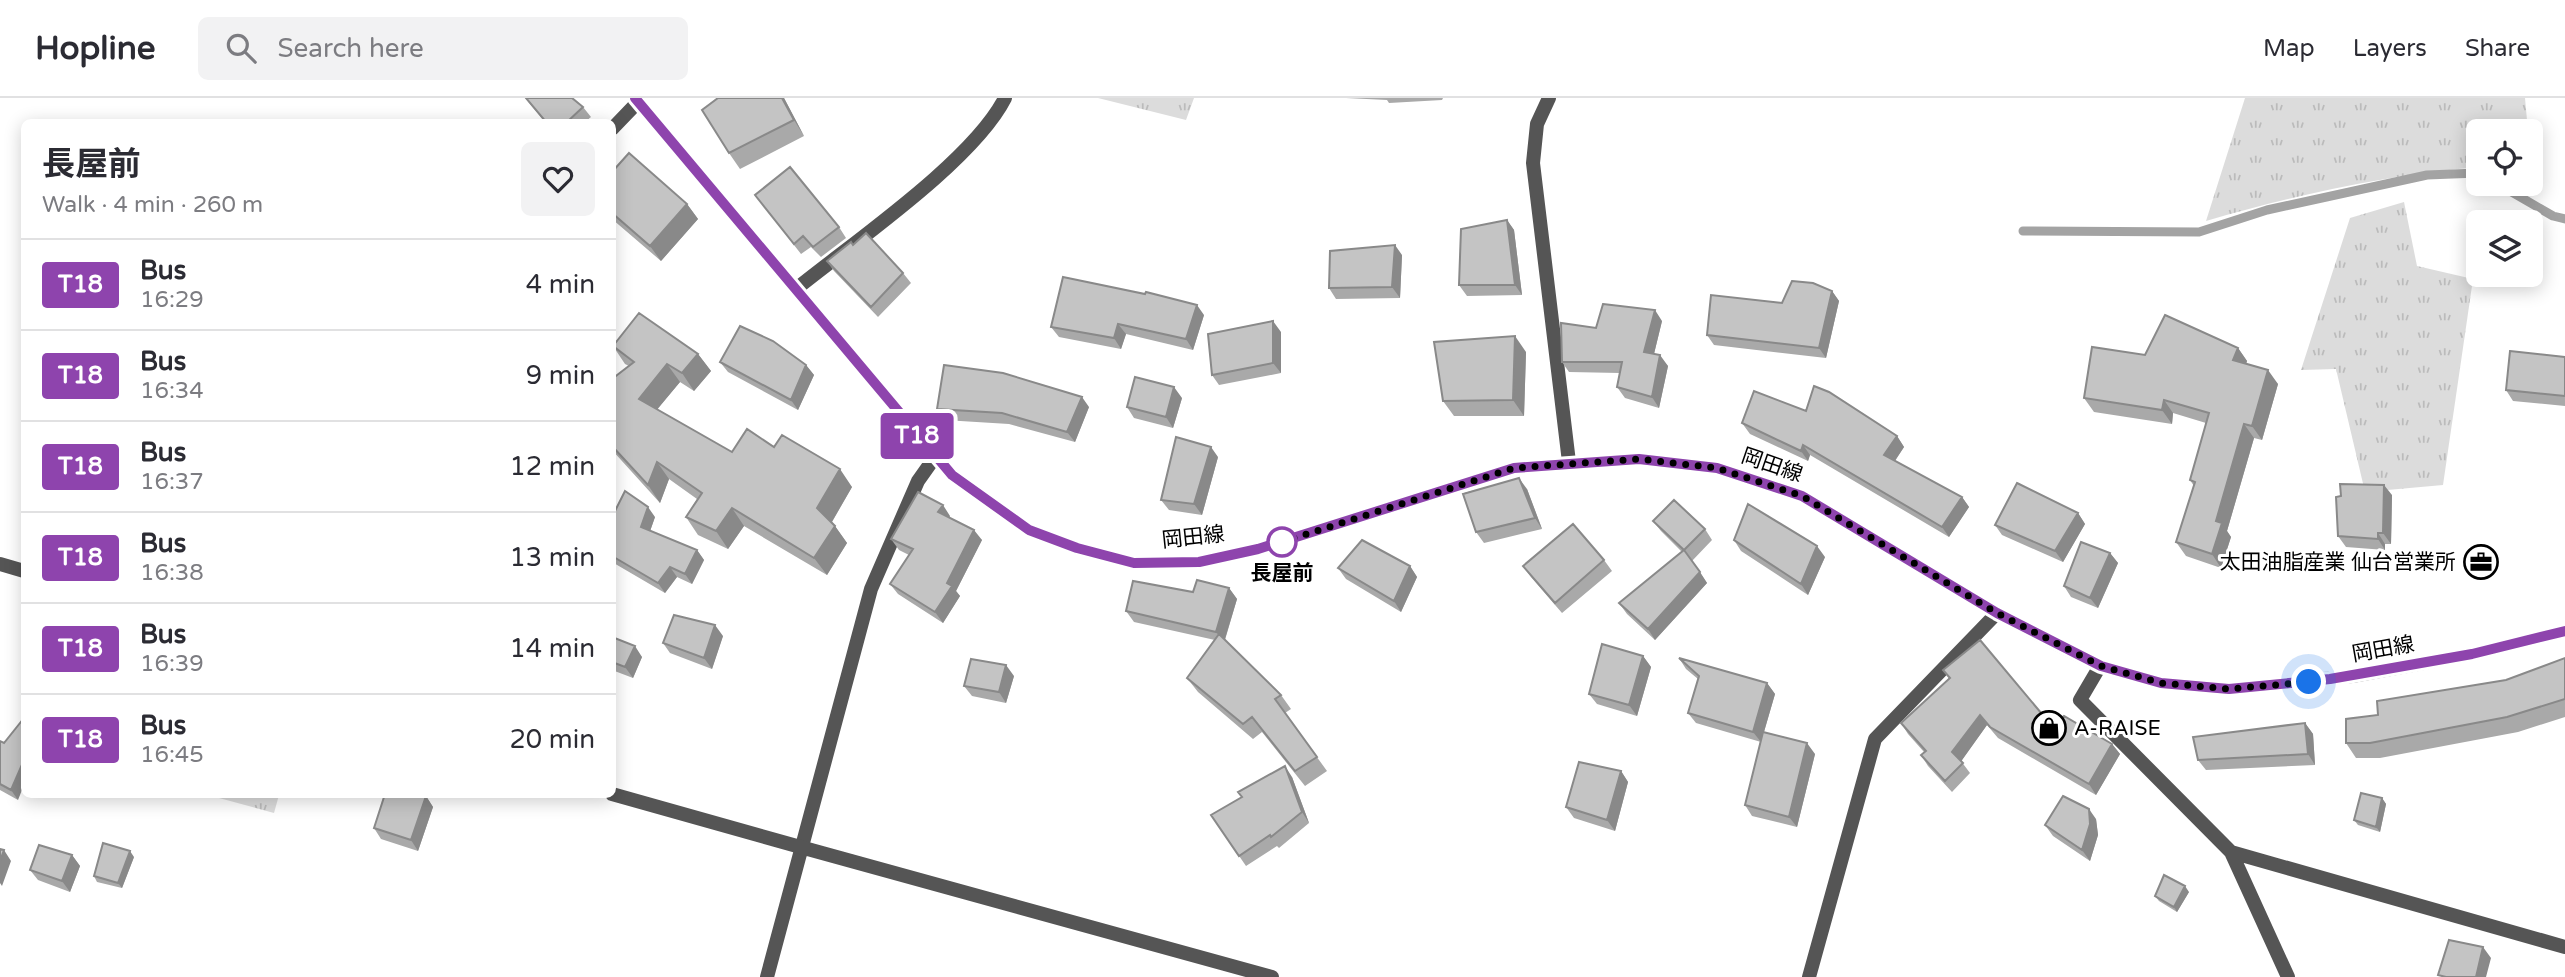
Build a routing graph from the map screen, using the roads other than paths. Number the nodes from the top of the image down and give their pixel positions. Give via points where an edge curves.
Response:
1 (1005, 98) edge
2 (1549, 98) edge
3 (636, 100) edge
4 (616, 124) edge
5 (796, 289) junction
6 (935, 457) junction
7 (1569, 462) junction
8 (0, 564) edge
9 (21, 570) edge
10 (1997, 613) junction
11 (2565, 631) edge
12 (2101, 666) junction
13 (616, 795) edge
14 (804, 848) junction
15 (2231, 852) junction
16 (2565, 947) edge
17 (767, 977) edge
18 (1272, 977) edge
19 (1809, 977) edge
20 (2288, 977) edge

1 - 5 street via 994,120 936,176
2 - 7 street via 1537,124 1533,163
3 - 4 street
3 - 5 street, 岡田線
5 - 6 street, 岡田線
6 - 7 street, 岡田線 via 952,475 1029,530 1134,563 1199,562 1258,549 1514,468
6 - 14 street via 918,481 871,589
7 - 10 street, 岡田線 via 1639,459 1717,468 1802,496
8 - 9 street
10 - 12 street, 岡田線
10 - 19 street via 1875,739
11 - 12 street, 岡田線 via 2352,676 2229,689 2161,683
12 - 15 street via 2080,701
13 - 14 street
14 - 17 street
14 - 18 street
15 - 16 street
15 - 20 street

